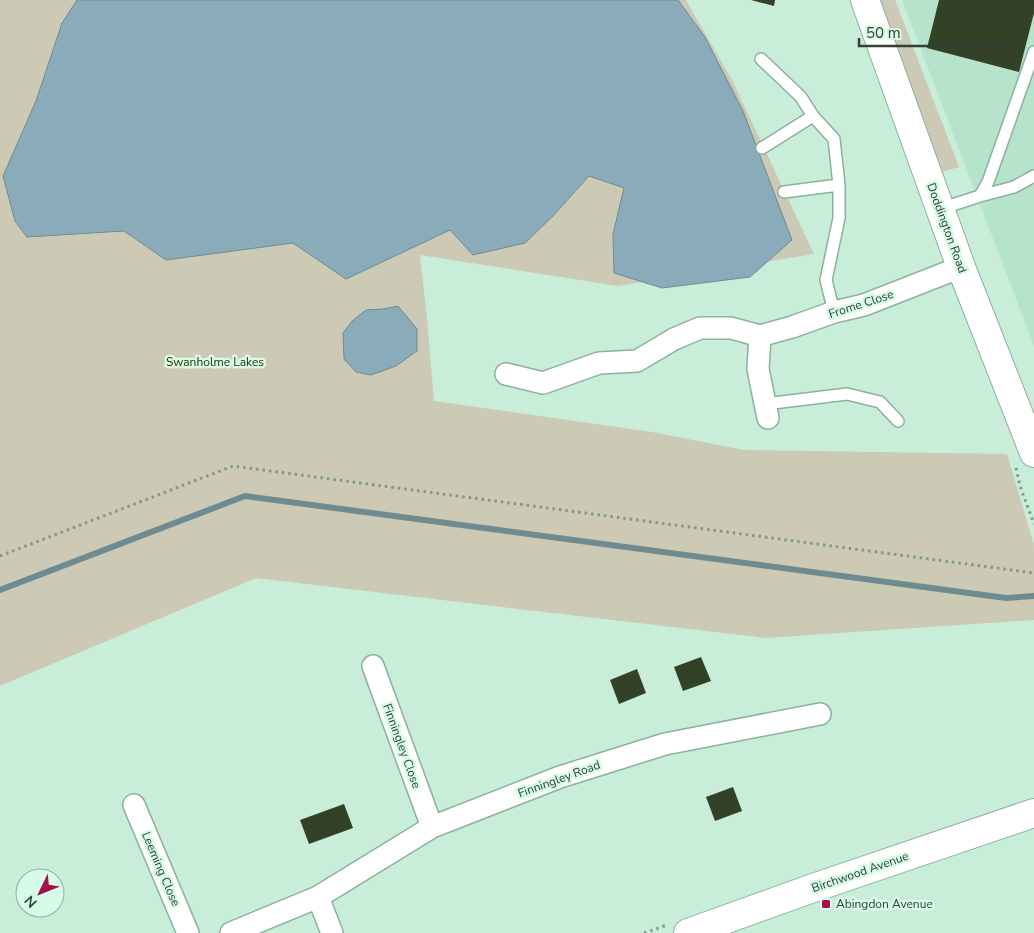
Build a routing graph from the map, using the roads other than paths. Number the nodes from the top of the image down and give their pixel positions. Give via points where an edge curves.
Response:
1 (865, 0) edge
2 (1034, 52) edge
3 (761, 59) dead end
4 (813, 116) junction
5 (762, 148) dead end
6 (1034, 176) edge
7 (840, 185) junction
8 (784, 192) dead end
9 (980, 196) junction
10 (940, 209) junction
11 (961, 267) junction
12 (834, 312) junction
13 (760, 336) junction
14 (506, 374) dead end
15 (767, 411) joint
16 (898, 421) dead end
17 (1031, 436) edge
18 (373, 666) dead end
19 (820, 714) dead end
20 (134, 805) dead end
21 (1034, 813) edge
22 (432, 827) junction
23 (318, 897) junction
24 (188, 933) edge
25 (231, 933) edge
26 (332, 933) edge
27 (688, 933) edge

1 - 10 main road, Doddington Road
2 - 9 lane via 988,182
3 - 4 lane via 801,97
4 - 5 lane
4 - 7 lane via 834,139
6 - 9 lane via 1014,187
7 - 8 lane
7 - 12 lane via 839,218 826,280
9 - 10 lane
10 - 11 main road, Doddington Road
11 - 12 street, Frome Close via 864,305
11 - 17 main road, Doddington Road
12 - 13 street, Frome Close
13 - 14 street via 731,328 700,328 637,361 599,364 543,383
13 - 15 street via 758,369
15 - 16 lane via 847,394 880,402
18 - 22 street, Finningley Close
19 - 22 street, Finningley Road via 665,744 560,777
20 - 24 street, Leeming Close
21 - 27 main road, Birchwood Avenue
22 - 23 street, Finningley Road
23 - 25 street, Finningley Road
23 - 26 street

